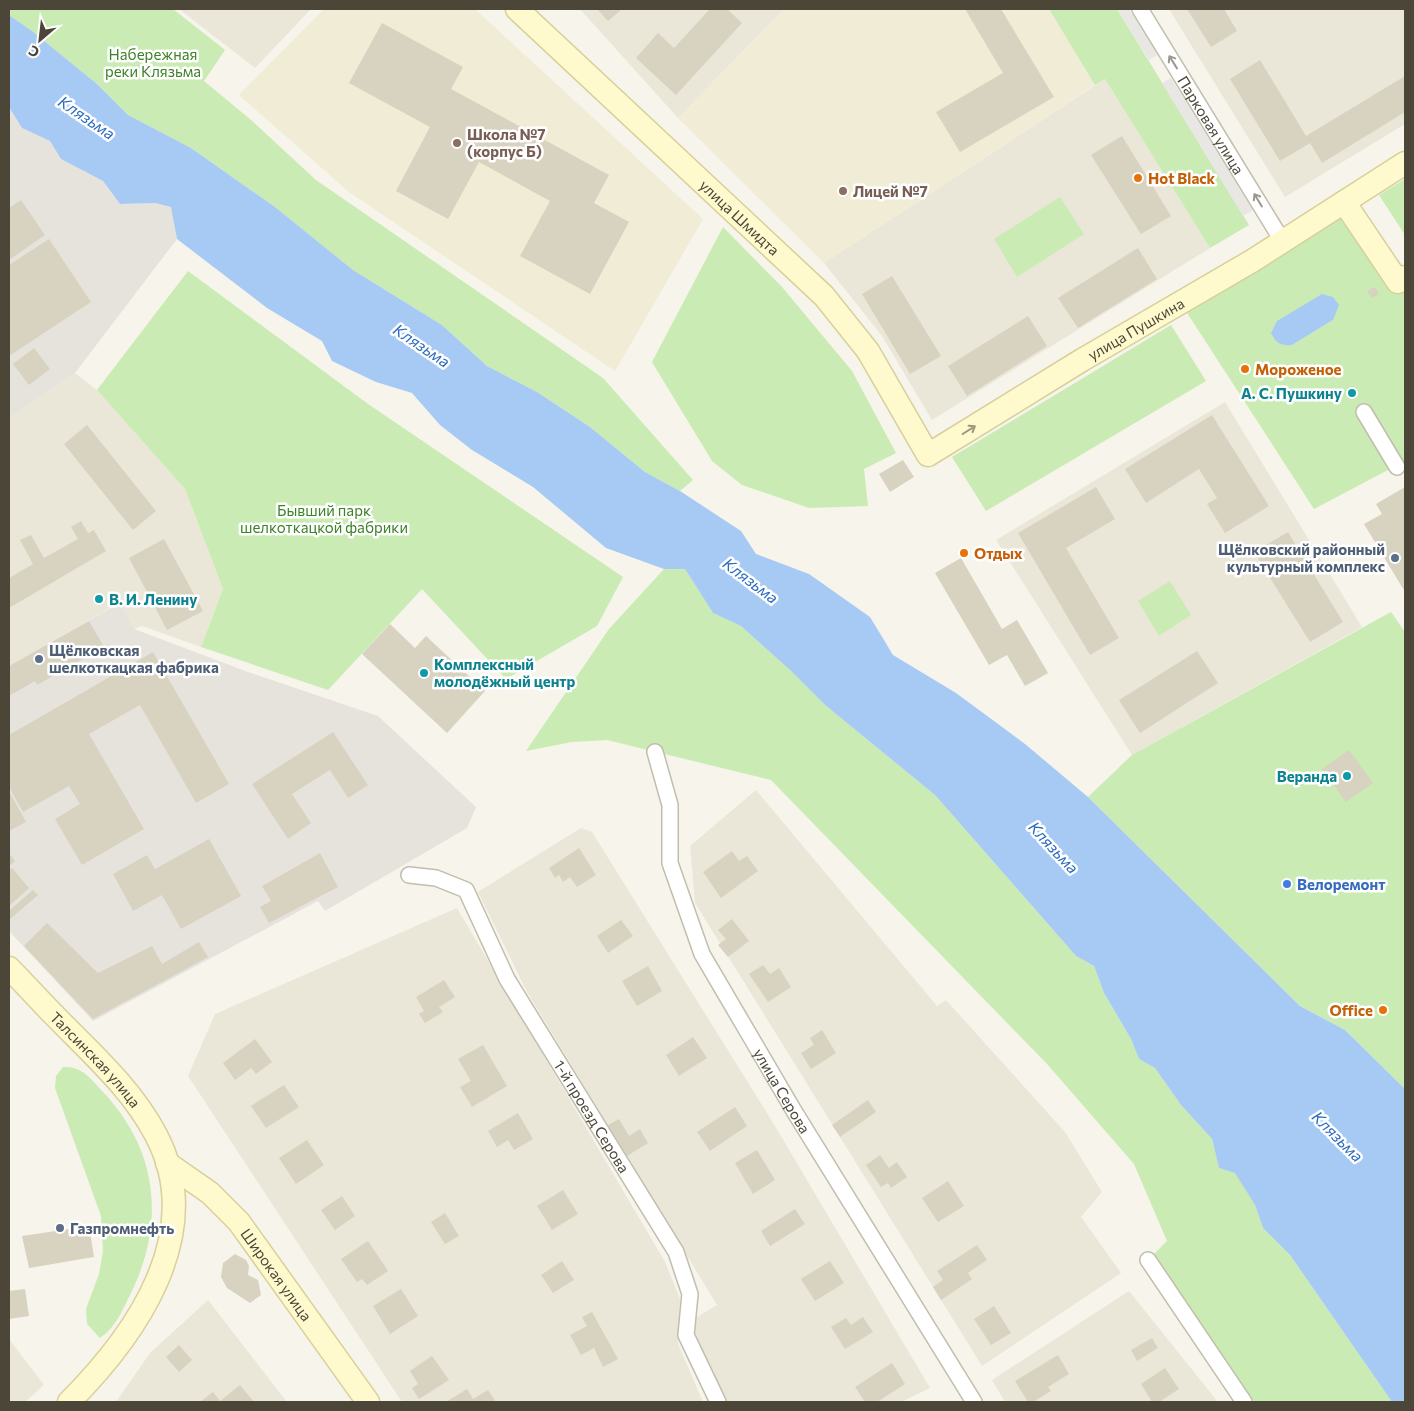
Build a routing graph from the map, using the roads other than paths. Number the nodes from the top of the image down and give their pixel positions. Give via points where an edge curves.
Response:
1 (517, 9) edge
2 (1140, 9) edge
3 (1405, 163) edge
4 (1344, 202) junction
5 (1283, 242) junction
6 (1403, 285) edge
7 (1364, 412) dead end
8 (928, 455) joint
9 (1397, 467) dead end
10 (655, 752) dead end
11 (409, 875) dead end
12 (9, 968) edge
13 (167, 1162) junction
14 (1148, 1260) dead end
15 (69, 1402) edge
16 (368, 1402) edge
17 (718, 1402) edge
18 (974, 1402) edge
19 (1244, 1402) edge

1 - 8 street, улица Шмидта via 824,296 868,351
5 -> 2 street, Парковая улица
3 - 4 street, улица Пушкина
4 - 5 street, улица Пушкина
4 - 6 street
8 -> 5 street, улица Пушкина
7 - 9 street
10 - 18 street, улица Серова via 670,805 670,863 702,954 794,1111
11 - 17 street, 1-й проезд Серова via 436,878 466,890 507,979 676,1252 690,1294 686,1335
12 - 13 street, Талсинская улица via 121,1085 157,1135
13 - 15 street, Талсинская улица via 174,1209 170,1238 156,1285 126,1336
13 - 16 street, Широкая улица via 210,1193 239,1222
14 - 19 street

